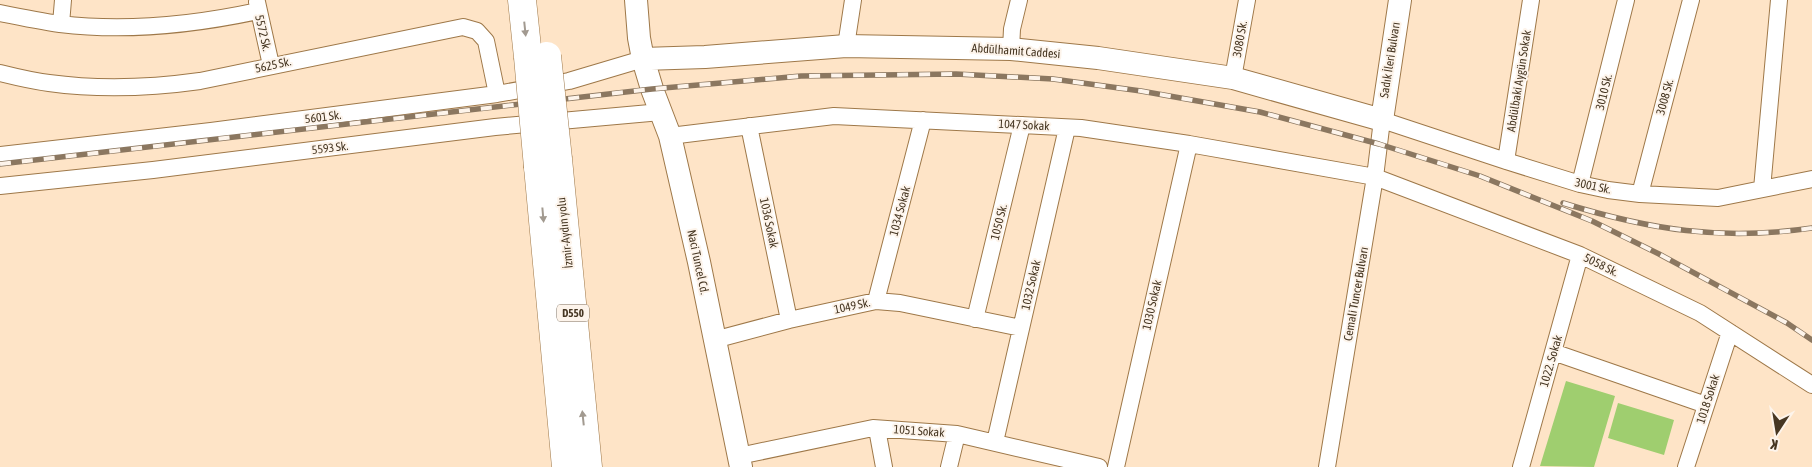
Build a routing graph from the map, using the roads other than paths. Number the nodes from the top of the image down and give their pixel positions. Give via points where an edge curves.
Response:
1 (63, 0) edge
2 (522, 0) edge
3 (541, 0) edge
4 (636, 0) edge
5 (853, 0) edge
6 (1019, 0) edge
7 (1247, 0) edge
8 (1400, 0) edge
9 (1532, 0) edge
10 (1626, 0) edge
11 (1691, 0) edge
12 (1779, 0) edge
13 (257, 5) edge
14 (0, 13) edge
15 (61, 24) junction
16 (846, 46) junction
17 (1011, 49) junction
18 (538, 56) junction
19 (643, 59) junction
20 (271, 65) junction
21 (0, 73) edge
22 (1233, 78) junction
23 (497, 94) junction
24 (661, 112) junction
25 (923, 120) junction
26 (1382, 120) junction
27 (1022, 125) junction
28 (750, 126) junction
29 (1067, 128) junction
30 (670, 136) junction
31 (1189, 144) junction
32 (0, 155) edge
33 (1506, 161) junction
34 (548, 163) junction
35 (1376, 176) junction
36 (1812, 178) edge
37 (1580, 184) junction
38 (0, 186) edge
39 (1762, 189) junction
40 (1640, 194) junction
41 (1580, 255) junction
42 (876, 301) junction
43 (975, 319) junction
44 (789, 320) junction
45 (1021, 328) junction
46 (1730, 332) junction
47 (714, 340) junction
48 (1553, 352) junction
49 (1812, 385) edge
50 (1706, 406) junction
51 (877, 429) junction
52 (956, 434) junction
53 (995, 442) junction
54 (740, 462) edge
55 (566, 467) edge
56 (588, 467) edge
57 (884, 467) edge
58 (949, 467) edge
59 (1099, 467) edge
60 (1116, 467) edge
61 (1327, 467) edge
62 (1521, 467) edge
63 (1686, 467) edge

1 - 15 street
2 -> 18 highway, D550
3 - 18 highway, İzmir-Aydın yolu / D550
4 - 19 main road, Naci Tuncel Cd.
5 - 16 street
6 - 17 street
7 - 22 street, 3080 Sk.
8 - 26 main road, Sadık İleri Bulvarı
9 - 33 street, Abdülbaki Aygün Sokak
10 - 37 street, 3010 Sk.
11 - 40 street, 3008 Sk.
12 - 39 street
13 - 15 street via 203,22 166,26
13 - 20 street, 5572 Sk.
14 - 15 street
16 - 17 main road, Abdülhamit Caddesi
16 - 19 main road, Abdülhamit Caddesi
17 - 22 main road, Abdülhamit Caddesi
18 - 34 highway, İzmir-Aydın yolu / D550, bridge
19 - 23 street, 5601 Sk. via 568,81
19 - 24 main road, Naci Tuncel Cd.
20 - 21 street, 5625 Sk. via 200,81 122,88 48,83
20 - 23 street, 5625 Sk. via 463,27 477,31 486,41
22 - 26 main road, Abdülhamit Caddesi
23 - 32 street, 5601 Sk.
24 - 30 main road, Naci Tuncel Cd.
24 - 38 street, 5593 Sk. via 494,127
25 - 27 street, 1047 Sokak
25 - 28 street, 1047 Sokak via 834,116
25 - 42 street, 1034 Sokak
26 - 33 street, 3001 Sk.
26 - 35 street, Cemali Tuncer Bulvarı
27 - 29 street, 1047 Sokak
27 - 43 street, 1050 Sk.
28 - 30 street, 1047 Sokak
28 - 44 street, 1036 Sokak
29 - 31 street, 1047 Sokak
29 - 45 street, 1032 Sokak
30 - 47 main road, Naci Tuncel Cd.
31 - 35 street, 1047 Sokak
31 - 60 street, 1030 Sokak
33 - 37 street, 3001 Sk.
34 -> 55 highway, İzmir-Aydın yolu / D550
56 -> 34 highway, İzmir-Aydın yolu / D550
35 - 41 street, 5058 Sk.
35 - 61 street, Cemali Tuncer Bulvarı
36 - 39 street, 3001 Sk.
37 - 40 street, 3001 Sk.
39 - 40 street, 3001 Sk. via 1718,198
41 - 46 street, 5058 Sk. via 1700,313
41 - 48 street, 1022. Sokak
42 - 43 street, 1049 Sk.
42 - 44 street, 1049 Sk.
43 - 45 street, 1049 Sk.
44 - 47 street, 1049 Sk.
45 - 53 street, 1032 Sokak
46 - 49 street, 5058 Sk.
46 - 50 street, 1018 Sokak
47 - 54 main road, Naci Tuncel Cd.
48 - 50 street
48 - 62 street, 1022. Sokak
50 - 63 street, 1018 Sokak
51 - 52 street, 1051 Sokak
51 - 54 street, 1051 Sokak
51 - 57 street
52 - 53 street, 1051 Sokak
52 - 58 street
53 - 59 street, 1051 Sokak

